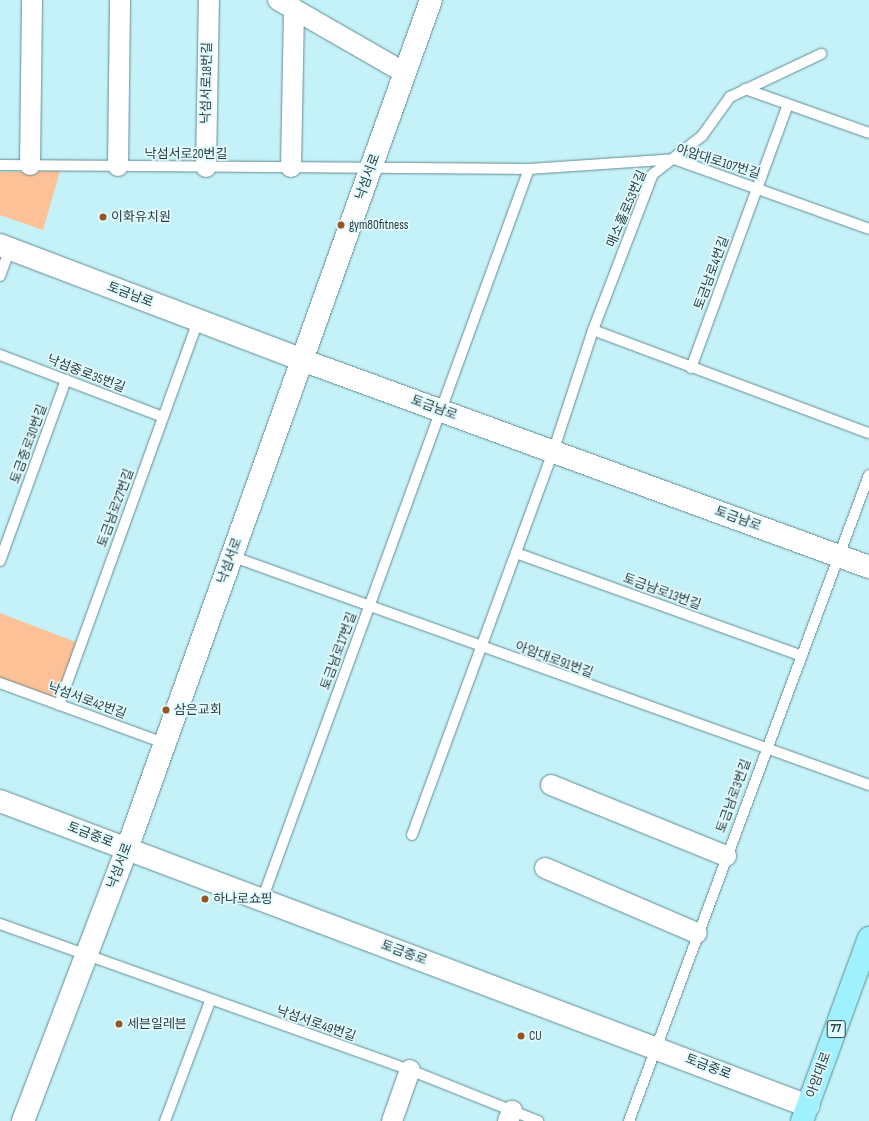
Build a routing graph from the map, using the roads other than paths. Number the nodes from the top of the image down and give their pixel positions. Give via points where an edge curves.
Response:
1 (32, 0) edge
2 (120, 0) edge
3 (209, 0) edge
4 (432, 0) edge
5 (293, 5) edge
6 (821, 54) dead end
7 (405, 73) junction
8 (745, 89) junction
9 (788, 104) junction
10 (869, 133) edge
11 (674, 159) junction
12 (0, 165) edge
13 (30, 165) junction
14 (118, 166) junction
15 (206, 167) junction
16 (291, 167) junction
17 (371, 168) junction
18 (529, 169) junction
19 (757, 188) junction
20 (869, 229) edge
21 (5, 247) edge
22 (0, 276) edge
23 (198, 321) junction
24 (593, 330) junction
25 (0, 354) edge
26 (302, 360) junction
27 (692, 368) junction
28 (66, 380) junction
29 (440, 411) junction
30 (163, 418) junction
31 (869, 433) edge
32 (553, 452) junction
33 (869, 475) edge
34 (516, 553) junction
35 (837, 555) junction
36 (232, 556) junction
37 (0, 561) edge
38 (869, 567) edge
39 (369, 606) junction
40 (481, 647) junction
41 (800, 655) junction
42 (0, 683) edge
43 (59, 705) junction
44 (164, 743) junction
45 (765, 750) junction
46 (551, 784) dead end
47 (869, 786) edge
48 (0, 801) edge
49 (412, 834) dead end
50 (127, 849) junction
51 (726, 856) junction
52 (545, 868) dead end
53 (262, 900) junction
54 (0, 924) edge
55 (697, 933) junction
56 (869, 938) edge
57 (85, 955) junction
58 (210, 1001) junction
59 (657, 1047) junction
60 (410, 1070) junction
61 (805, 1113) edge
62 (510, 1116) edge
63 (23, 1121) edge
64 (165, 1121) edge
65 (392, 1121) edge
66 (538, 1121) edge
67 (629, 1121) edge

1 - 13 street
2 - 14 street
3 - 15 street, 낙섬서로18번길
4 - 7 street, 낙섬서로
5 - 7 street
5 - 16 street
6 - 8 lane, 매소홀로53번길
7 - 17 street, 낙섬서로
8 - 9 lane
8 - 11 lane, 매소홀로53번길 via 730,97 702,136
9 - 10 lane
9 - 19 lane, 토금남로4번길
11 - 18 lane, 아암대로107번길
11 - 19 lane, 아암대로107번길
11 - 24 lane, 매소홀로53번길 via 653,174
12 - 13 lane, 낙섬서로20번길
13 - 14 lane, 낙섬서로20번길
14 - 15 lane, 낙섬서로20번길
15 - 16 lane, 낙섬서로20번길
16 - 17 lane, 낙섬서로20번길
17 - 18 lane, 아암대로107번길
17 - 26 street, 낙섬서로
18 - 29 lane
19 - 20 lane, 아암대로107번길
19 - 27 lane, 토금남로4번길
21 - 22 lane
21 - 23 street, 토금남로
23 - 26 street, 토금남로
23 - 30 lane, 토금남로27번길
24 - 27 lane
24 - 32 lane, 매소홀로53번길
25 - 28 lane, 낙섬중로35번길
26 - 29 street, 토금남로
26 - 36 street, 낙섬서로
27 - 31 lane
28 - 30 lane, 낙섬중로35번길
28 - 37 lane, 토금중로30번길
29 - 32 street, 토금남로
29 - 39 lane, 토금남로17번길
30 - 43 lane, 토금남로27번길
32 - 34 lane
32 - 35 street, 토금남로
33 - 35 lane
34 - 40 lane
34 - 41 lane, 토금남로13번길
35 - 38 street, 토금남로
35 - 41 lane, 토금남로3번길
36 - 39 lane, 아암대로91번길
36 - 44 street, 낙섬서로
39 - 40 lane, 아암대로91번길
39 - 53 lane, 토금남로17번길
40 - 45 lane, 아암대로91번길
40 - 49 lane
41 - 45 lane, 토금남로3번길
42 - 43 lane, 낙섬서로42번길
43 - 44 lane, 낙섬서로42번길
44 - 50 street, 낙섬서로
45 - 47 lane, 아암대로91번길
45 - 51 lane, 토금남로3번길
46 - 51 street
48 - 50 street, 토금중로
50 - 53 street, 토금중로
50 - 57 street, 낙섬서로
51 - 55 lane, 토금남로3번길
52 - 55 street
53 - 59 street, 토금중로
54 - 57 lane, 낙섬서로49번길
55 - 59 lane, 토금남로3번길
56 - 61 main road, 아암대로 / 77
57 - 58 lane, 낙섬서로49번길
57 - 63 street, 낙섬서로
58 - 60 lane, 낙섬서로49번길
58 - 64 lane
59 - 61 street, 토금중로
59 - 67 lane, 토금남로3번길
60 - 62 lane, 낙섬서로49번길
60 - 65 street
62 - 66 lane, 낙섬서로49번길

